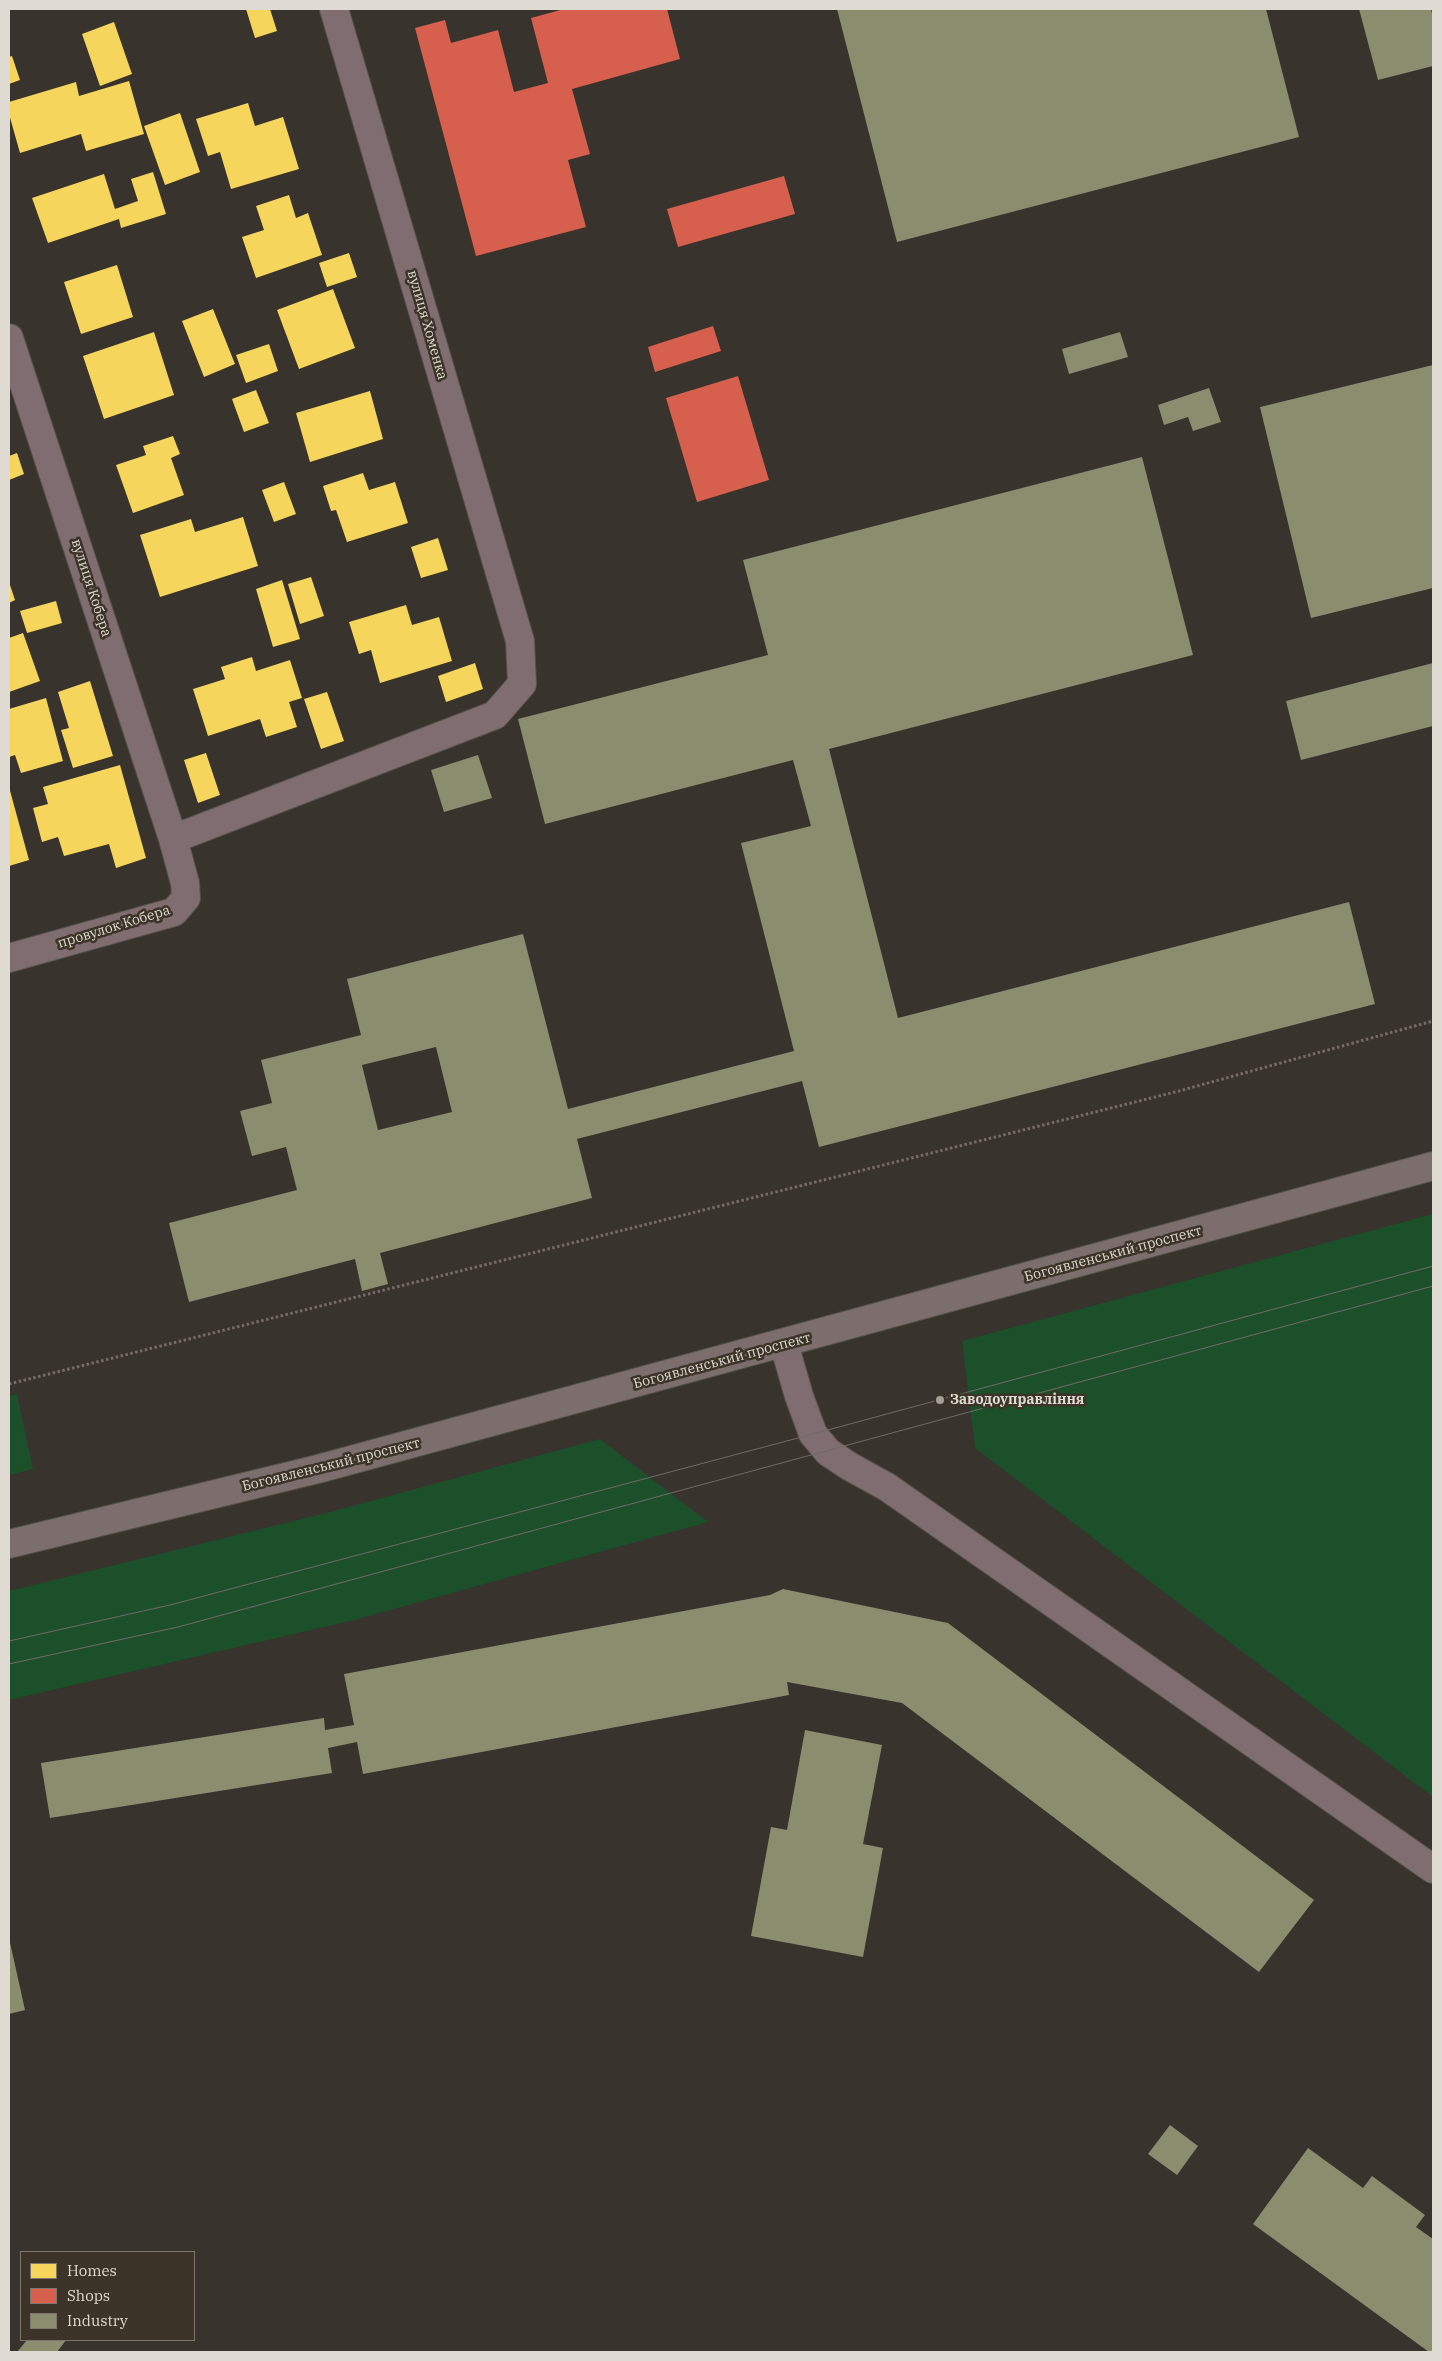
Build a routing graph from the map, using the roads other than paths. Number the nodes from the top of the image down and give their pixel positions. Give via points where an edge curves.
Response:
1 (334, 9) edge
2 (9, 338) edge
3 (173, 839) junction
4 (9, 958) edge
5 (1433, 1166) edge
6 (784, 1344) junction
7 (9, 1544) edge
8 (1433, 1870) edge

1 - 3 street, вулиця Хоменка via 520,641 522,684 495,715
2 - 3 street, вулиця Кобера
3 - 4 street, провулок Кобера via 186,898 174,912
5 - 6 main road, Богоявленський проспект
6 - 7 main road, Богоявленський проспект via 318,1469
6 - 8 street via 813,1434 828,1452 887,1487

